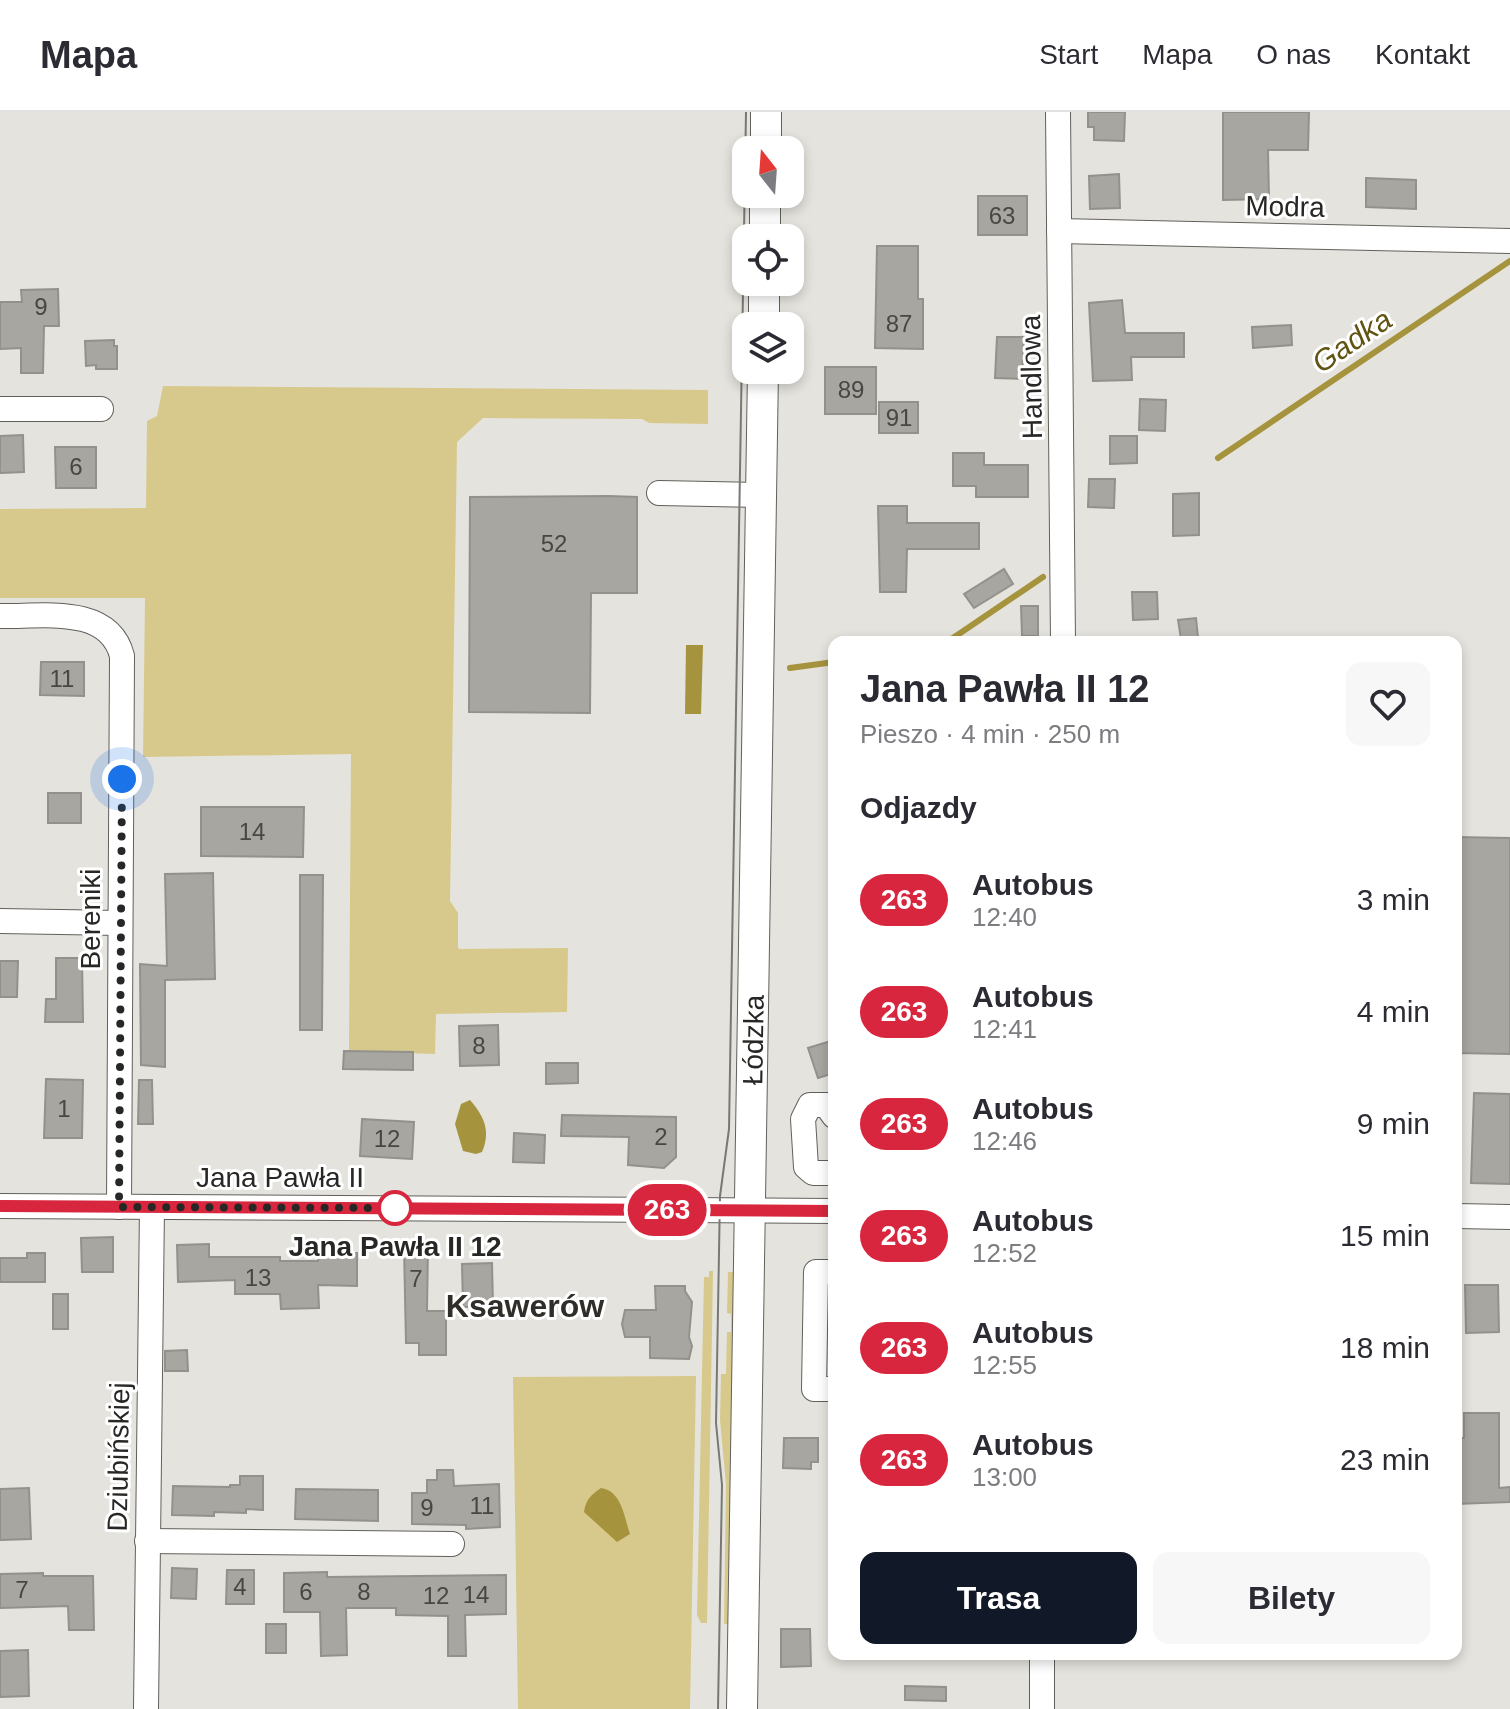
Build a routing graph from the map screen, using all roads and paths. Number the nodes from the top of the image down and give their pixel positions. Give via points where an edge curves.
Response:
1 (766, 112) edge
2 (1058, 112) edge
3 (766, 136) edge
4 (1059, 231) junction
5 (1510, 241) edge
6 (763, 384) edge
7 (0, 409) edge
8 (101, 409) dead end
9 (659, 493) dead end
10 (761, 495) junction
11 (0, 616) edge
12 (1063, 636) edge
13 (0, 921) edge
14 (120, 923) junction
15 (828, 1108) edge
16 (828, 1173) edge
17 (0, 1206) edge
18 (119, 1207) junction
19 (152, 1207) junction
20 (751, 1210) junction
21 (828, 1211) edge
22 (1462, 1216) edge
23 (1510, 1217) edge
24 (828, 1272) edge
25 (828, 1389) edge
26 (147, 1541) junction
27 (452, 1544) dead end
28 (1042, 1660) edge
29 (146, 1709) edge
30 (742, 1709) edge
31 (1042, 1709) edge

1 - 3 main road
2 - 4 street, Handlowa
4 - 5 street, Modra
4 - 12 street, Handlowa
6 - 10 main road, Łódzka
7 - 8 street
9 - 10 street
10 - 20 main road, Łódzka
11 - 14 street, Bereniki via 82,618 112,634 120,645
13 - 14 street
14 - 18 street, Bereniki
15 - 16 street via 810,1105 803,1119 806,1167
17 - 18 street, Jana Pawła II
18 - 19 street, Jana Pawła II
19 - 20 street, Jana Pawła II
19 - 26 street, Dziubińskiej
20 - 21 street, Jana Pawła II
20 - 30 main road, Łódzka
22 - 23 street
24 - 25 street via 816,1272 814,1389
26 - 27 street
26 - 29 street, Dziubińskiej
28 - 31 street

